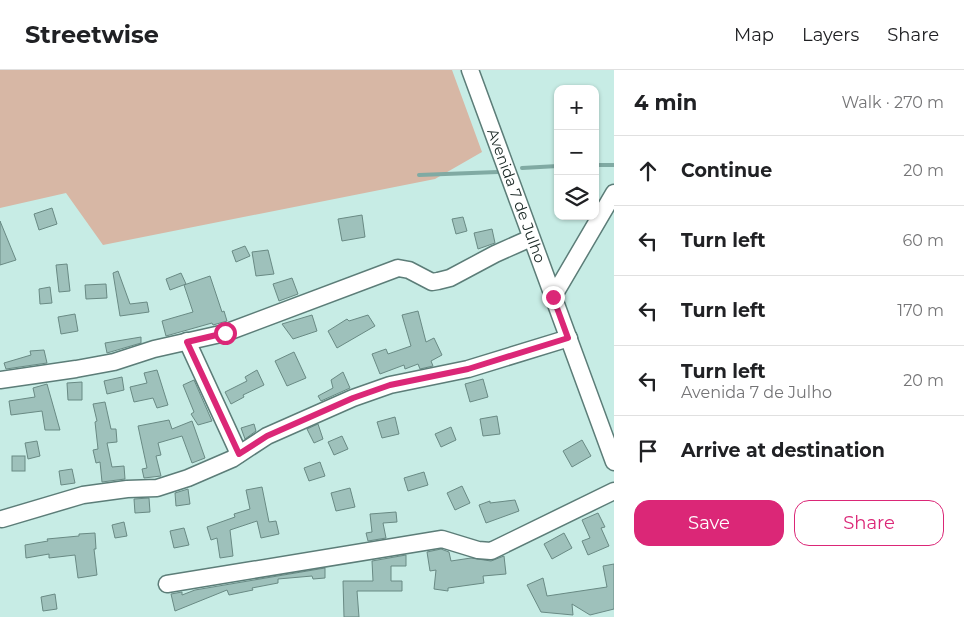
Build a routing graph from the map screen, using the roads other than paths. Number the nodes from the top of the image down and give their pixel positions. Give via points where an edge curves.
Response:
1 (470, 70) edge
2 (614, 193) edge
3 (531, 238) junction
4 (553, 297) junction
5 (568, 338) junction
6 (187, 342) junction
7 (0, 380) edge
8 (239, 454) junction
9 (614, 462) edge
10 (614, 491) edge
11 (2, 518) dead end
12 (167, 584) dead end

1 - 3 street, Avenida 7 de Julho
2 - 4 street
3 - 4 street, Avenida 7 de Julho
3 - 6 street via 450,278 432,282 398,268 225,333
4 - 5 street, Avenida 7 de Julho
5 - 8 street via 468,369 390,385 353,398 267,436
5 - 9 street, Avenida 7 de Julho
6 - 7 street via 104,364
6 - 8 street
8 - 11 street via 188,478 157,488 83,495
10 - 12 street via 491,550 478,550 442,539

